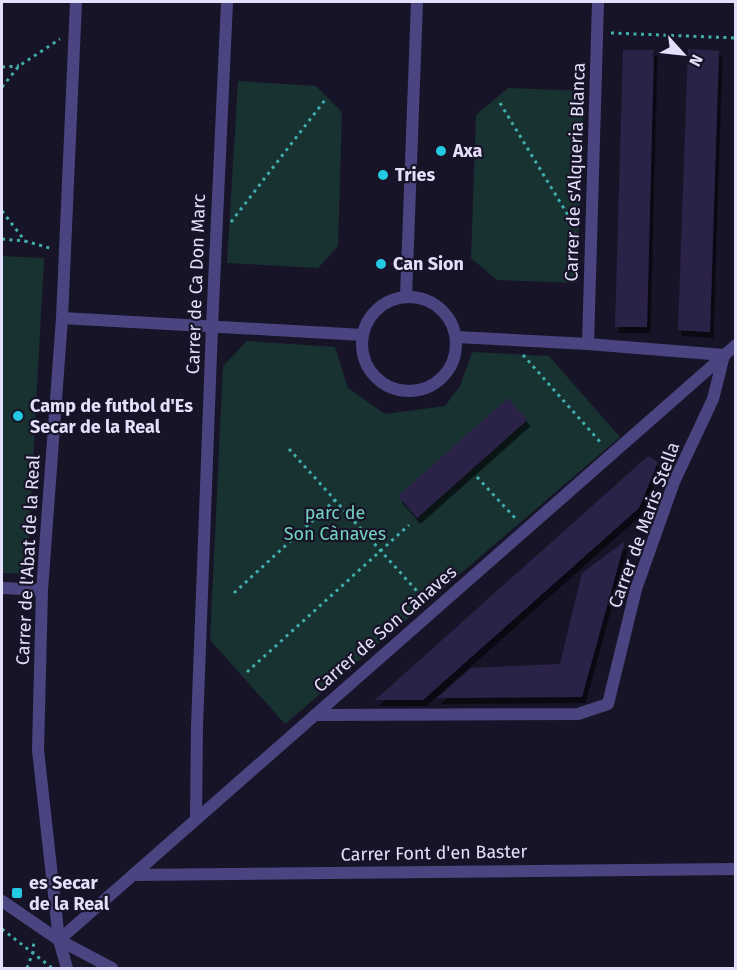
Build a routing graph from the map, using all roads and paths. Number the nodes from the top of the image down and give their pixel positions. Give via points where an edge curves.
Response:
1 (76, 2) edge
2 (227, 2) edge
3 (417, 2) edge
4 (598, 2) edge
5 (75, 32) junction
6 (597, 33) junction
7 (735, 38) edge
8 (19, 66) junction
9 (2, 67) edge
10 (2, 87) edge
11 (325, 100) dead end
12 (500, 103) dead end
13 (2, 211) edge
14 (2, 239) edge
15 (25, 241) junction
16 (216, 242) junction
17 (65, 252) junction
18 (590, 253) junction
19 (406, 296) junction
20 (62, 318) junction
21 (212, 327) junction
22 (363, 335) junction
23 (456, 338) junction
24 (509, 340) junction
25 (588, 344) junction
26 (735, 345) edge
27 (724, 356) junction
28 (289, 449) dead end
29 (612, 454) junction
30 (477, 477) dead end
31 (334, 500) junction
32 (409, 525) dead end
33 (526, 530) junction
34 (381, 551) junction
35 (2, 588) edge
36 (42, 591) junction
37 (234, 592) dead end
38 (434, 610) junction
39 (247, 672) dead end
40 (315, 715) junction
41 (196, 819) junction
42 (735, 868) edge
43 (133, 875) junction
44 (2, 901) edge
45 (41, 928) junction
46 (2, 929) edge
47 (59, 940) junction
48 (33, 952) junction
49 (27, 969) edge
50 (52, 969) edge
51 (68, 969) edge
52 (112, 969) edge

1 - 5 street, Carrer de l'Abat de la Real
2 - 16 street, Carrer de Ca Don Marc
3 - 19 street
4 - 6 street, Carrer de s'Alqueria Blanca
5 - 8 path via 50,43
5 - 17 street, Carrer de l'Abat de la Real
6 - 7 path
6 - 18 street, Carrer de s'Alqueria Blanca
8 - 9 path
8 - 10 path
11 - 16 path
12 - 18 path
13 - 15 path
14 - 15 path
15 - 17 path
16 - 21 street, Carrer de Ca Don Marc
17 - 20 street, Carrer de l'Abat de la Real
18 - 25 street, Carrer de s'Alqueria Blanca
19 - 22 street via 378,308
19 - 23 street via 421,298 439,308 452,324
20 - 21 street
20 - 36 street, Carrer de l'Abat de la Real
21 - 22 street
21 - 41 street, Carrer de Ca Don Marc
22 - 23 street via 367,367 391,388 407,391 424,389 438,381 449,369
23 - 24 street
24 - 25 street
24 - 29 path
25 - 27 street
26 - 27 street, Carrer de Son Cànaves
27 - 29 street, Carrer de Son Cànaves
27 - 40 street, Carrer de Maris Stella via 713,399 674,482 636,589 608,704 578,714
28 - 31 path
29 - 33 street, Carrer de Son Cànaves
30 - 33 path
31 - 34 path
31 - 37 path
32 - 34 path
33 - 38 street, Carrer de Son Cànaves
34 - 38 path
34 - 39 path
35 - 36 street
36 - 47 street, Carrer de l'Abat de la Real via 38,750
38 - 40 street, Carrer de Son Cànaves
40 - 41 street, Carrer de Son Cànaves
41 - 43 street, Carrer de Son Cànaves
42 - 43 street, Carrer Font d'en Baster
43 - 47 street, Carrer de Son Cànaves
44 - 45 street
45 - 47 street
45 - 48 path via 32,941
46 - 48 path
47 - 51 street, Carrer de l'Abat de la Real
47 - 52 street
48 - 49 path
48 - 50 path

